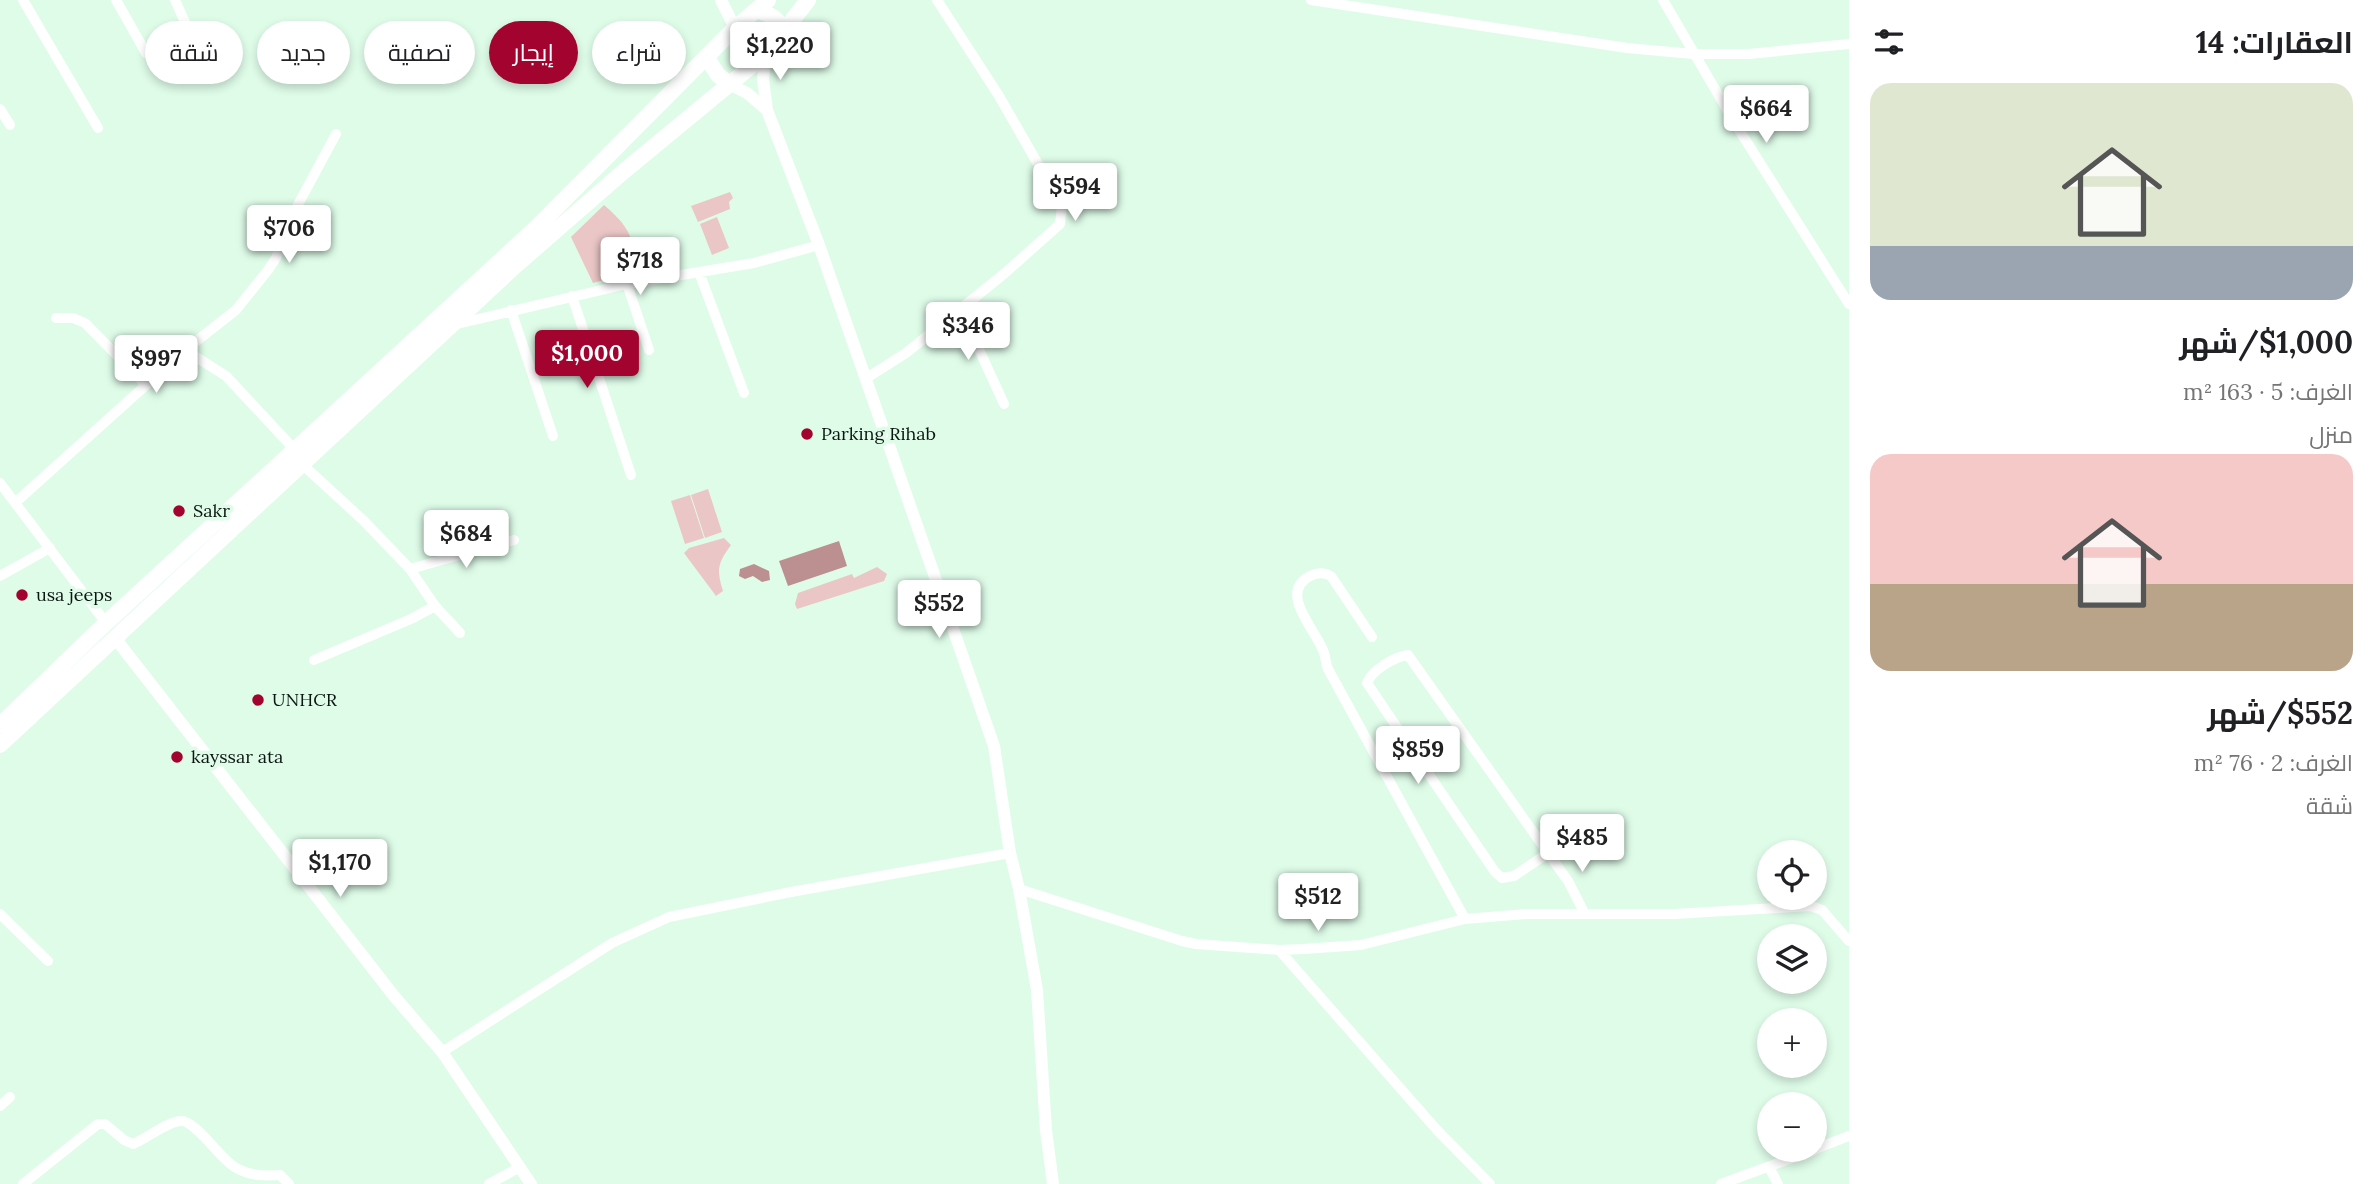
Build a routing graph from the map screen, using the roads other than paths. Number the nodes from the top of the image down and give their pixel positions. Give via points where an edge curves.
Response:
1 (23, 0) edge
2 (116, 0) edge
3 (175, 0) edge
4 (721, 0) edge
5 (808, 0) edge
6 (937, 0) edge
7 (1311, 0) edge
8 (1662, 0) edge
9 (763, 5) edge
10 (735, 28) junction
11 (782, 34) junction
12 (1849, 44) edge
13 (766, 54) junction
14 (1693, 54) junction
15 (707, 58) junction
16 (729, 84) junction
17 (0, 109) edge
18 (767, 110) junction
19 (10, 125) dead end
20 (98, 128) dead end
21 (336, 134) dead end
22 (819, 245) junction
23 (699, 272) junction
24 (627, 284) junction
25 (572, 296) junction
26 (1849, 304) edge
27 (960, 308) junction
28 (511, 310) junction
29 (55, 318) dead end
30 (453, 325) junction
31 (185, 350) junction
32 (649, 351) dead end
33 (865, 379) junction
34 (145, 384) junction
35 (744, 393) dead end
36 (1004, 404) dead end
37 (553, 436) dead end
38 (295, 450) junction
39 (303, 465) junction
40 (631, 475) dead end
41 (0, 483) edge
42 (16, 502) junction
43 (514, 540) dead end
44 (50, 548) junction
45 (410, 569) junction
46 (0, 576) edge
47 (435, 606) junction
48 (106, 623) junction
49 (460, 633) dead end
50 (1372, 637) dead end
51 (116, 638) junction
52 (314, 660) dead end
53 (0, 724) edge
54 (0, 745) edge
55 (1010, 853) junction
56 (1548, 853) junction
57 (1019, 890) junction
58 (0, 914) edge
59 (1585, 914) junction
60 (1465, 919) junction
61 (1849, 941) edge
62 (1279, 950) junction
63 (48, 961) dead end
64 (442, 1052) junction
65 (10, 1097) dead end
66 (0, 1106) edge
67 (1849, 1136) edge
68 (1827, 1145) edge
69 (1782, 1162) edge
70 (520, 1167) junction
71 (1769, 1167) junction
72 (23, 1184) edge
73 (289, 1184) edge
74 (489, 1184) edge
75 (531, 1184) edge
76 (1053, 1184) edge
77 (1490, 1184) edge
78 (1721, 1184) edge
79 (1778, 1184) edge

1 - 20 street
2 - 3 street via 146,53 158,57 190,38
4 - 10 street
5 - 11 highway
6 - 27 street via 1062,206 1060,224
7 - 14 street
8 - 14 street
9 - 10 highway
9 - 11 highway via 777,19
10 - 15 highway
11 - 13 highway
12 - 14 street via 1749,54
13 - 16 highway
13 - 18 street
14 - 26 street
15 - 16 highway
15 - 38 highway via 538,226
16 - 18 street
16 - 30 highway via 542,242
17 - 19 street
18 - 22 street
21 - 31 street via 268,270 236,310
22 - 23 street
22 - 33 street
23 - 24 street
23 - 35 street
24 - 25 street
24 - 32 street
25 - 28 street
25 - 40 street
27 - 33 street via 906,353
27 - 36 street
28 - 30 street
28 - 37 street
29 - 34 street via 85,323
30 - 39 highway
31 - 34 street
31 - 38 street via 226,376
33 - 55 street via 994,746
34 - 42 street
38 - 48 highway
39 - 45 street
39 - 51 highway
41 - 42 street
42 - 44 street
43 - 45 street
44 - 46 street
44 - 48 street
45 - 47 street
47 - 49 street
47 - 52 street
48 - 53 highway
50 - 60 street via 1331,576 1315,573 1303,580 1297,598 1323,648 1328,669
51 - 54 highway
51 - 64 street
55 - 57 street
55 - 64 street via 669,918 612,943
56 - 56 street via 1412,658 1399,657 1371,675 1367,683 1495,872 1507,878
56 - 59 street
57 - 62 street via 1189,942
57 - 76 street via 1037,990
58 - 63 street
59 - 60 street
59 - 61 street via 1811,906 1822,910
60 - 62 street via 1361,945
62 - 77 street
64 - 70 street
65 - 66 street
67 - 68 street
69 - 71 street
70 - 74 street
70 - 75 street
71 - 78 street
71 - 79 street
72 - 73 street via 98,1124 133,1144 180,1121 189,1123 238,1169 260,1177 280,1175

